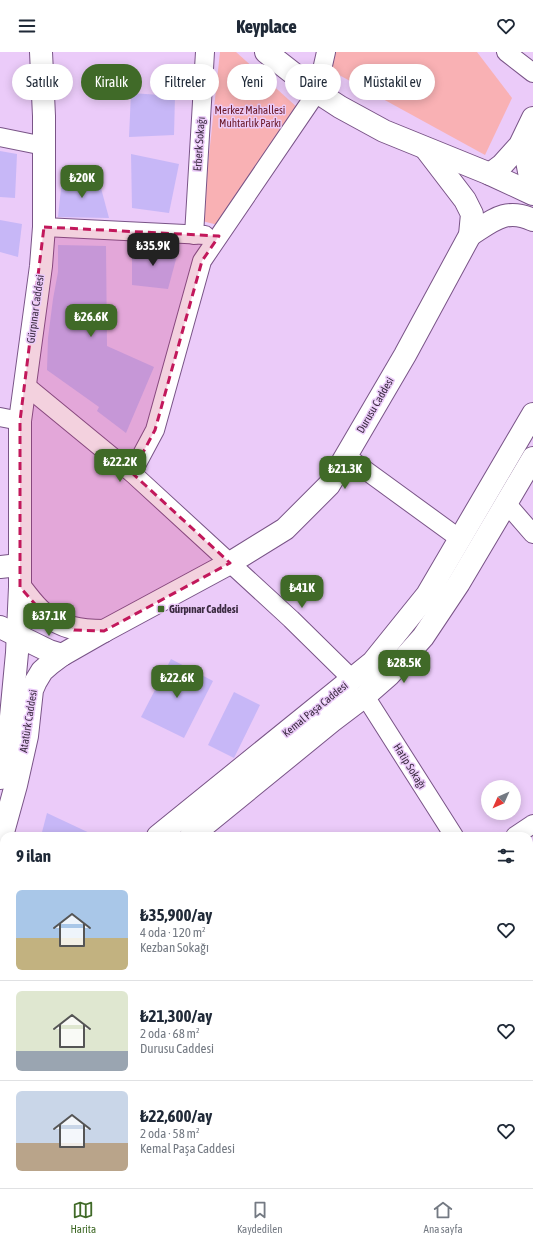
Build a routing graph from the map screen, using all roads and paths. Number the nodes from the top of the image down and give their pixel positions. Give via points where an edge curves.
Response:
1 (40, 52) edge
2 (205, 52) edge
3 (266, 52) edge
4 (326, 52) edge
5 (506, 52) edge
6 (323, 64) edge
7 (285, 67) edge
8 (533, 73) edge
9 (312, 100) edge
10 (329, 100) edge
11 (533, 118) edge
12 (0, 137) edge
13 (44, 146) junction
14 (426, 149) junction
15 (533, 149) edge
16 (490, 174) junction
17 (533, 184) edge
18 (533, 194) edge
19 (533, 220) edge
20 (44, 227) junction
21 (194, 235) junction
22 (219, 236) junction
23 (470, 236) junction
24 (25, 385) junction
25 (533, 414) edge
26 (10, 419) edge
27 (346, 456) junction
28 (533, 458) edge
29 (132, 473) junction
30 (507, 504) junction
31 (533, 534) edge
32 (460, 539) junction
33 (230, 562) junction
34 (10, 566) edge
35 (20, 588) junction
36 (8, 631) edge
37 (104, 631) junction
38 (62, 655) junction
39 (352, 679) junction
40 (366, 696) junction
41 (0, 778) edge
42 (533, 824) edge
43 (3, 832) edge
44 (163, 832) edge
45 (196, 832) edge
46 (451, 832) edge
47 (522, 832) edge

1 - 13 main road, Gürpınar Caddesi
2 - 21 street, Erberk Sokağı
3 - 7 main road
4 - 6 street
5 - 8 street
9 - 22 street
10 - 14 main road via 384,132
11 - 16 main road via 520,145
12 - 13 street
13 - 20 main road, Gürpınar Caddesi
14 - 16 main road
14 - 23 main road via 465,200 472,214
15 - 17 main road via 527,161
16 - 18 main road
19 - 23 main road via 526,216 510,214 499,216
20 - 21 street
20 - 24 main road, Gürpınar Caddesi
21 - 22 street
22 - 29 street via 202,261 155,430
23 - 27 main road, Durusu Caddesi
24 - 26 main road, Gürpınar Caddesi
24 - 29 street
25 - 32 main road, Kemal Paşa Caddesi
26 - 34 main road, Gürpınar Caddesi
27 - 32 street
27 - 33 main road, Durusu Caddesi via 329,485 285,529
28 - 30 main road, Kemal Paşa Caddesi
29 - 33 street
30 - 31 street
30 - 40 main road, Kemal Paşa Caddesi via 459,584 423,637
32 - 39 main road, Kemal Paşa Caddesi via 427,595 373,662
33 - 37 main road, Durusu Caddesi
33 - 39 street
34 - 35 main road, Atatürk Caddesi
35 - 36 main road, Atatürk Caddesi
35 - 37 main road via 42,612 57,622 74,630
36 - 38 main road
36 - 41 main road, Atatürk Caddesi via 15,677 10,727
37 - 38 main road, Atatürk Caddesi
38 - 43 main road, Atatürk Caddesi via 42,671 32,690 25,743
39 - 40 main road
39 - 44 main road, Kemal Paşa Caddesi
40 - 45 main road, Kemal Paşa Caddesi
40 - 46 street, Hatip Sokağı
42 - 47 street

